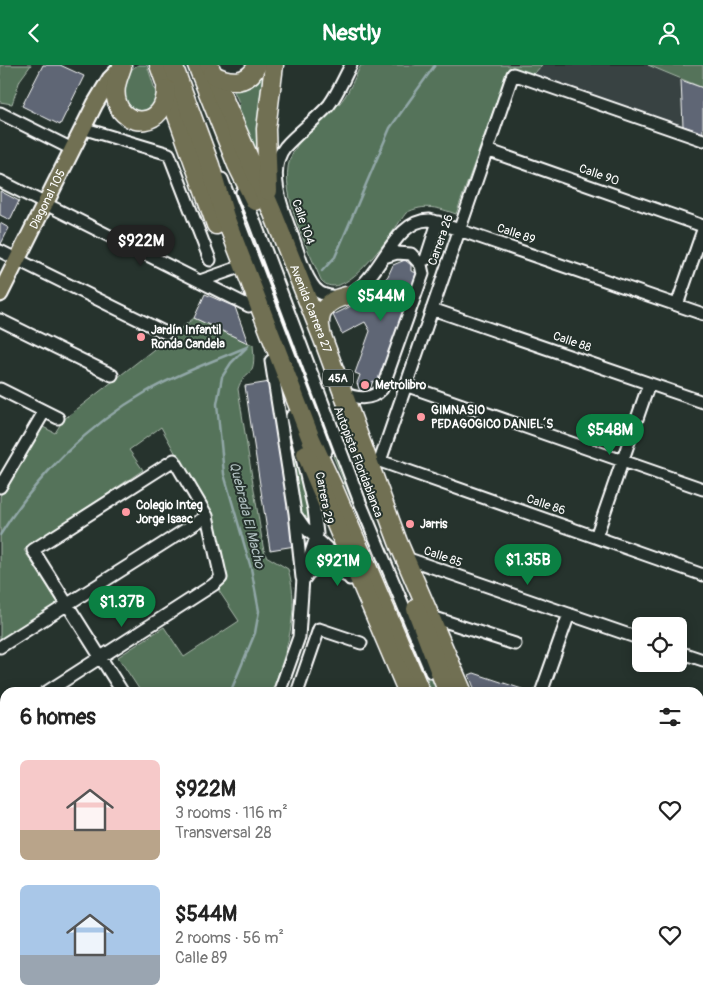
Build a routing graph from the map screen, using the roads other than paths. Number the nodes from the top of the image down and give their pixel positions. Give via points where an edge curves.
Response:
1 (159, 65) edge
2 (173, 65) edge
3 (180, 65) edge
4 (189, 65) edge
5 (197, 65) edge
6 (256, 65) edge
7 (274, 65) edge
8 (351, 65) edge
9 (119, 66) edge
10 (211, 69) edge
11 (166, 86) junction
12 (0, 113) edge
13 (82, 128) junction
14 (703, 140) edge
15 (72, 149) junction
16 (487, 150) junction
17 (0, 181) edge
18 (45, 204) junction
19 (272, 211) junction
20 (438, 222) junction
21 (703, 225) edge
22 (460, 229) junction
23 (703, 230) edge
24 (0, 251) edge
25 (384, 257) junction
26 (17, 259) junction
27 (426, 259) dead end
28 (210, 260) dead end
29 (234, 269) junction
30 (200, 281) junction
31 (0, 294) edge
32 (346, 296) junction
33 (677, 305) junction
34 (249, 306) junction
35 (432, 309) junction
36 (703, 314) edge
37 (0, 319) edge
38 (166, 333) dead end
39 (323, 339) junction
40 (271, 361) junction
41 (112, 375) dead end
42 (649, 384) junction
43 (406, 385) junction
44 (0, 389) edge
45 (343, 393) junction
46 (703, 402) edge
47 (44, 411) junction
48 (292, 416) junction
49 (58, 418) dead end
50 (622, 461) junction
51 (374, 463) junction
52 (0, 487) edge
53 (703, 489) edge
54 (295, 513) junction
55 (207, 516) junction
56 (596, 537) junction
57 (317, 538) junction
58 (406, 559) junction
59 (703, 575) edge
60 (350, 579) junction
61 (303, 585) junction
62 (368, 599) junction
63 (68, 605) junction
64 (569, 614) junction
65 (432, 617) junction
66 (632, 636) edge
67 (360, 643) dead end
68 (515, 644) dead end
69 (0, 647) edge
70 (687, 655) edge
71 (100, 657) junction
72 (703, 660) edge
73 (54, 687) edge
74 (119, 687) edge
75 (281, 687) edge
76 (299, 687) edge
77 (405, 687) edge
78 (418, 687) edge
79 (426, 687) edge
80 (437, 687) edge
81 (446, 687) edge
82 (461, 687) edge
83 (546, 687) edge

1 - 11 highway
2 - 78 highway via 210,165 225,217 310,439
3 - 79 street via 323,446
4 - 80 street via 254,220 360,502
5 - 81 highway, Autopista Floridablanca / 45A via 237,165 265,223
6 - 10 highway via 250,75 237,81 230,81
7 - 19 highway via 265,149
8 - 32 street, Calle 104 via 329,105 285,147 277,168 282,208 309,280 320,293
9 - 11 highway via 117,104 127,116 143,120 158,116 166,101
9 - 13 main road, Diagonal 105
10 - 19 highway, Avenida Carrera 27 / 45A
11 - 29 highway
12 - 15 street
13 - 15 main road, Diagonal 105
13 - 28 street via 169,154
14 - 16 street, Carrera 26 via 513,74
15 - 18 main road, Diagonal 105
16 - 21 street, Calle 90
16 - 22 street, Carrera 26
17 - 18 street
18 - 26 main road, Diagonal 105
18 - 30 street
19 - 39 highway, Avenida Carrera 27 / 45A
20 - 22 street, Calle 89
20 - 25 street, Calle 89 via 422,220 414,223
20 - 27 street
22 - 33 street, Calle 89
22 - 35 street, Carrera 26
23 - 33 street
24 - 26 street
25 - 32 street, Calle 89 via 363,284
25 - 45 street via 397,253 411,254 422,265 422,274 382,389 369,398
26 - 31 main road, Diagonal 105
26 - 38 street
29 - 30 street
29 - 34 highway
30 - 34 street
32 - 39 highway via 333,300 323,310 320,323
33 - 36 street, Calle 89
34 - 40 highway
35 - 42 street, Calle 88
35 - 43 street, Carrera 26
37 - 41 street
39 - 45 highway, Avenida Carrera 27 / 45A
40 - 48 highway
40 - 54 street
42 - 46 street, Calle 88
42 - 50 street
43 - 50 street
43 - 51 street, Carrera 26
44 - 47 street
45 - 51 highway, Avenida Carrera 27 / 45A
47 - 49 street
47 - 52 street
48 - 57 street, Carrera 29 via 314,509
48 - 62 highway
50 - 53 street
50 - 56 street
51 - 56 street, Calle 86
51 - 58 highway, Avenida Carrera 27 / 45A
54 - 57 street
54 - 61 street
55 - 63 street
55 - 63 street via 174,460 33,550
55 - 71 street via 220,578 214,585
56 - 59 street, Calle 86
57 - 60 street
57 - 61 street, Carrera 29
58 - 64 street, Calle 85
58 - 65 highway, Avenida Carrera 27 / 45A
60 - 61 street via 333,571 315,569 307,574
60 - 62 street
61 - 75 street, Carrera 29 via 299,637
62 - 77 highway
63 - 69 street
63 - 71 street
64 - 66 street, Calle 85
64 - 83 street
65 - 68 street
65 - 82 highway, Avenida Carrera 27 / 45A
67 - 76 street via 320,629
70 - 72 street
71 - 73 street
71 - 74 street

